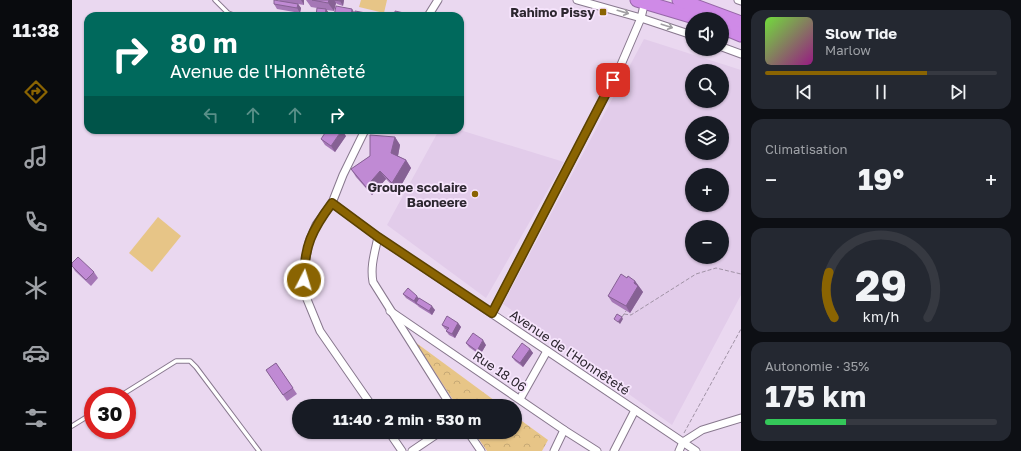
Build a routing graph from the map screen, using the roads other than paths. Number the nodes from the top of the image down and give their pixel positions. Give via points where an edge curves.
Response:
1 (215, 0) edge
2 (438, 0) edge
3 (577, 0) edge
4 (679, 0) edge
5 (738, 0) edge
6 (641, 1) edge
7 (741, 1) edge
8 (227, 12) edge
9 (430, 12) edge
10 (685, 14) edge
11 (641, 18) junction
12 (741, 23) edge
13 (729, 30) edge
14 (685, 33) edge
15 (741, 34) edge
16 (729, 50) edge
17 (741, 54) edge
18 (363, 134) edge
19 (332, 203) junction
20 (378, 237) junction
21 (390, 311) junction
22 (492, 313) junction
23 (548, 351) junction
24 (134, 387) edge
25 (367, 399) edge
26 (447, 399) edge
27 (520, 399) joint
28 (522, 400) edge
29 (635, 410) junction
30 (741, 418) edge
31 (84, 419) edge
32 (72, 426) edge
33 (564, 430) junction
34 (394, 439) edge
35 (430, 439) edge
36 (473, 439) edge
37 (682, 441) junction
38 (259, 451) edge
39 (402, 451) edge
40 (412, 451) edge
41 (481, 451) edge
42 (554, 451) edge
43 (597, 451) edge
44 (614, 451) edge
45 (679, 451) edge
46 (696, 451) edge

1 - 8 lane
2 - 9 street
3 -> 11 street
4 - 12 highway
5 - 7 street
6 - 10 highway
6 - 11 street
11 -> 14 street
11 - 22 street via 620,67
13 - 15 highway
16 - 17 street
18 - 19 street
19 - 20 street, Avenue de l'Honnêteté
19 - 25 street via 316,225 309,242 304,269 304,292 320,331
20 - 21 street via 372,277 376,290
20 - 22 street, Avenue de l'Honnêteté
21 - 26 street
21 - 27 street, Rue 18.06
22 - 23 street, Avenue de l'Honnêteté
23 - 27 street
23 - 29 street, Avenue de l'Honnêteté
24 - 38 lane via 176,361 190,361
28 - 33 street, Rue 18.06
29 - 37 street, Avenue de l'Honnêteté
29 - 44 street
30 - 37 street via 702,430
31 - 32 lane
33 - 42 street
33 - 43 street, Rue 18.06
34 - 39 street
35 - 40 street
36 - 41 street
37 - 45 street
37 - 46 street, Avenue de l'Honnêteté

